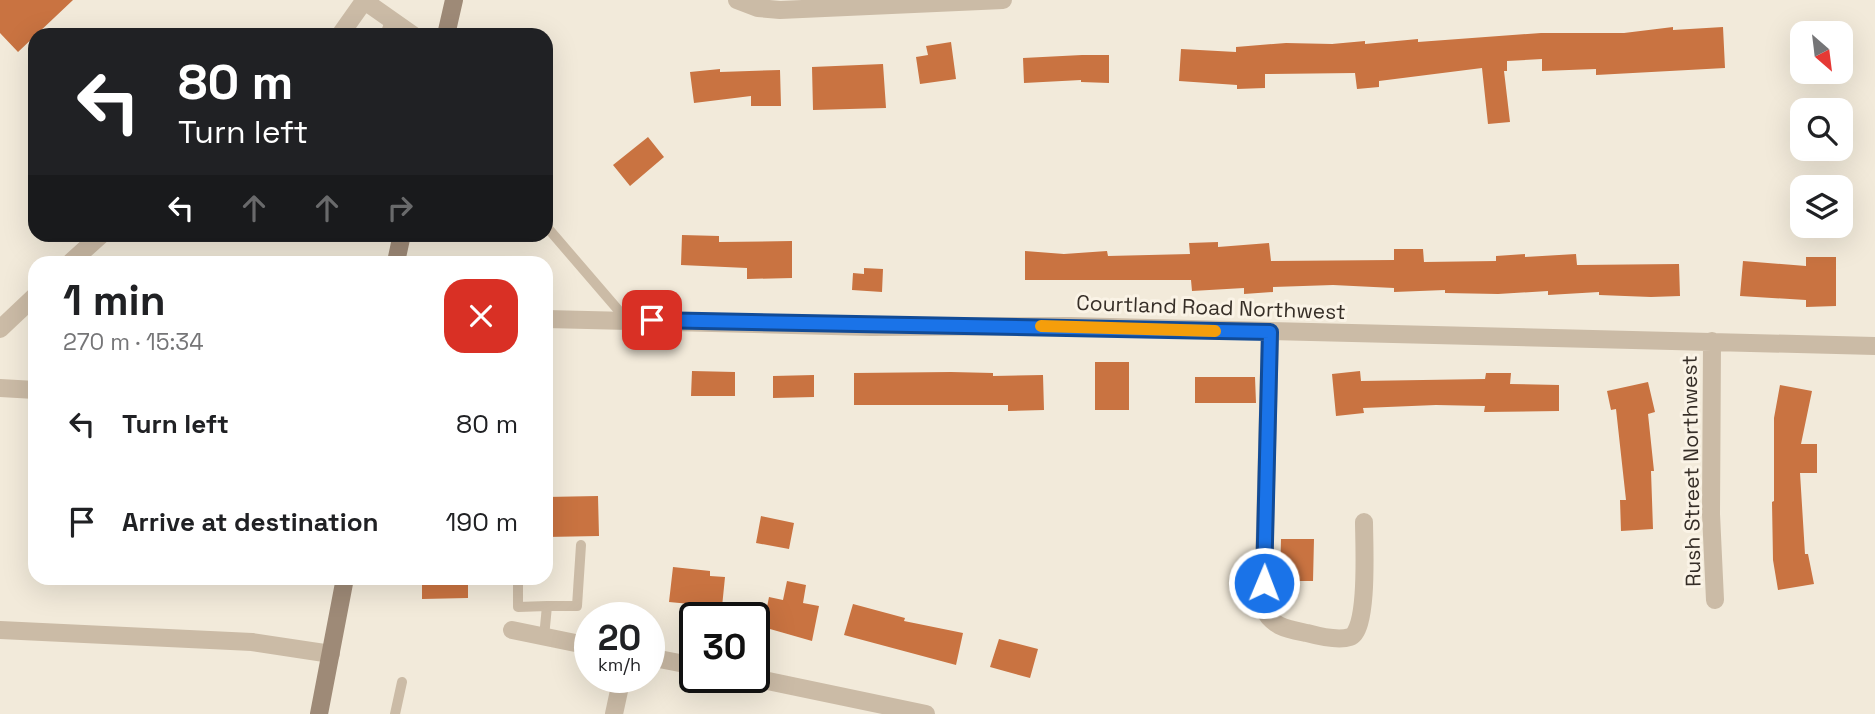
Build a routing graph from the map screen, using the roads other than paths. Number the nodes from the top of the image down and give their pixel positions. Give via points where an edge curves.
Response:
1 (364, 0) edge
2 (454, 0) edge
3 (737, 0) edge
4 (1003, 0) edge
5 (345, 28) edge
6 (387, 28) edge
7 (448, 28) edge
8 (553, 234) edge
9 (93, 242) edge
10 (78, 256) edge
11 (28, 303) edge
12 (553, 319) edge
13 (626, 319) junction
14 (0, 329) edge
15 (1270, 332) junction
16 (1712, 341) junction
17 (1875, 346) edge
18 (0, 388) edge
19 (28, 390) edge
20 (1364, 522) dead end
21 (581, 545) dead end
22 (344, 585) edge
23 (518, 585) edge
24 (1715, 600) dead end
25 (547, 606) junction
26 (0, 630) edge
27 (512, 630) dead end
28 (544, 637) junction
29 (574, 643) edge
30 (331, 654) junction
31 (770, 681) edge
32 (402, 682) dead end
33 (619, 693) edge
34 (319, 714) edge
35 (395, 714) edge
36 (614, 714) edge
37 (926, 714) edge

1 - 5 street
1 - 6 street
2 - 7 street
3 - 4 street via 780,10
8 - 13 lane
9 - 10 street
11 - 14 street
12 - 13 street, Courtland Road Northwest
13 - 15 street, Courtland Road Northwest
15 - 16 street, Courtland Road Northwest
15 - 20 street via 1263,607 1268,618 1276,625 1321,636 1350,637 1357,632
16 - 17 street, Courtland Road Northwest
16 - 24 street, Rush Street Northwest
18 - 19 street
21 - 25 lane via 577,606
22 - 30 street
23 - 25 lane via 518,607
25 - 28 lane
26 - 30 street via 252,642
27 - 28 street
28 - 29 street
30 - 34 street
31 - 37 street
32 - 35 lane
33 - 36 street

